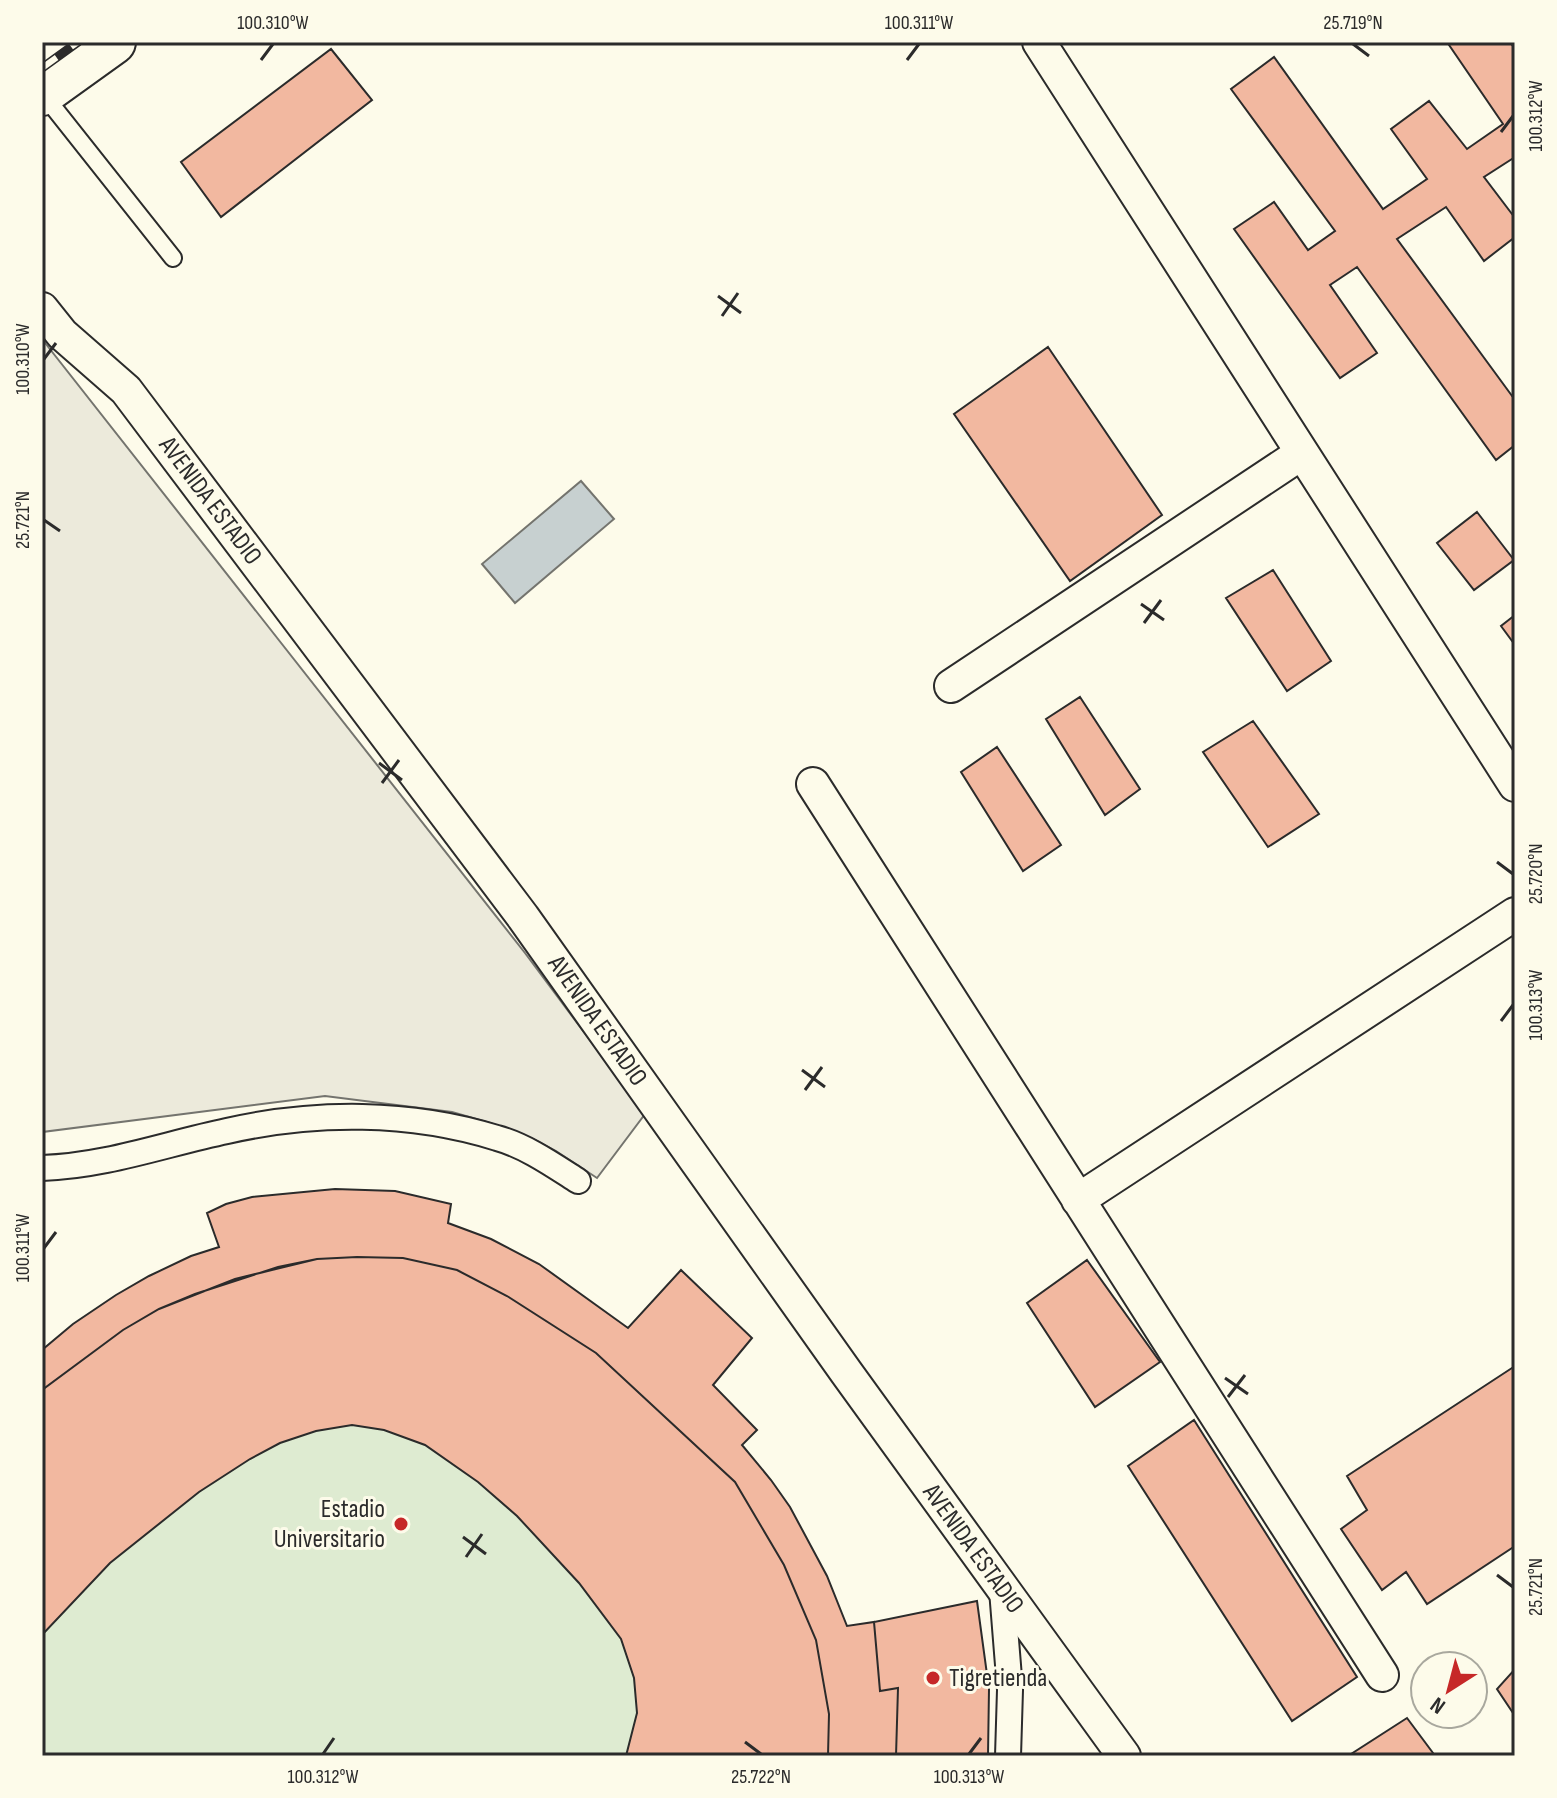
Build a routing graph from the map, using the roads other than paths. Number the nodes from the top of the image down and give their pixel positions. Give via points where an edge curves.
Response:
1 (113, 42) edge
2 (1039, 42) edge
3 (42, 93) edge
4 (173, 258) dead end
5 (42, 309) edge
6 (1302, 453) junction
7 (951, 686) dead end
8 (1512, 774) edge
9 (813, 784) dead end
10 (1515, 914) edge
11 (42, 1168) edge
12 (578, 1181) dead end
13 (1078, 1200) junction
14 (1002, 1590) junction
15 (1382, 1675) dead end
16 (1008, 1756) edge
17 (1124, 1756) edge

1 - 3 highway
2 - 6 street
3 - 4 lane
5 - 14 street, AVENIDA ESTADIO via 62,334 126,390 496,881
6 - 7 street
6 - 8 street
9 - 13 street
10 - 13 street
11 - 12 street via 104,1161 302,1118 377,1118 500,1138
13 - 15 street
14 - 16 street via 1010,1690
14 - 17 street, AVENIDA ESTADIO

